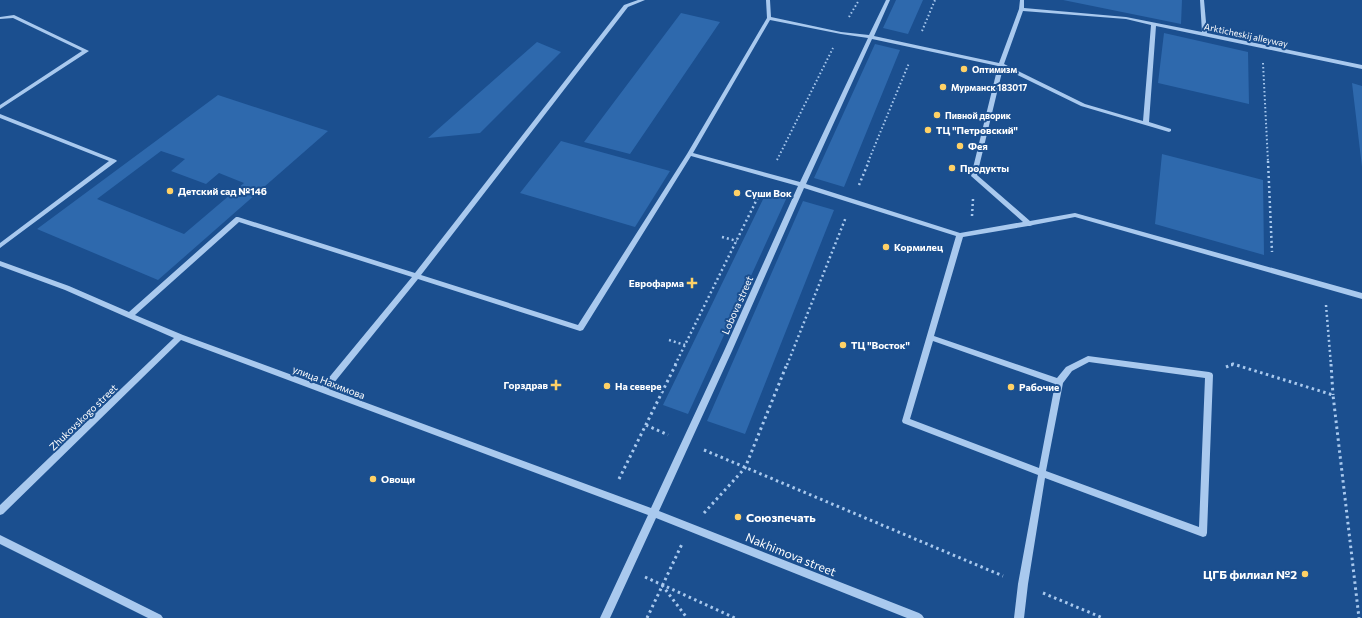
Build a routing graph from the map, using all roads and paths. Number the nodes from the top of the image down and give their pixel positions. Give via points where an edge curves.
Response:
1 (643, 0) edge
2 (768, 0) edge
3 (859, 0) edge
4 (888, 0) edge
5 (935, 0) edge
6 (1022, 0) edge
7 (1202, 0) edge
8 (1020, 9) junction
9 (0, 18) edge
10 (769, 18) junction
11 (1154, 24) junction
12 (841, 33) junction
13 (1205, 34) junction
14 (870, 37) junction
15 (916, 47) junction
16 (1262, 47) junction
17 (1001, 65) junction
18 (1362, 68) edge
19 (0, 107) edge
20 (0, 116) edge
21 (1146, 122) junction
22 (1168, 130) dead end
23 (690, 154) junction
24 (769, 176) junction
25 (974, 176) junction
26 (802, 185) junction
27 (852, 201) junction
28 (1030, 224) junction
29 (971, 234) junction
30 (960, 236) junction
31 (722, 237) dead end
32 (737, 241) junction
33 (0, 246) edge
34 (0, 263) edge
35 (1274, 272) junction
36 (417, 275) junction
37 (1324, 286) junction
38 (1362, 296) edge
39 (130, 315) junction
40 (180, 337) junction
41 (930, 337) junction
42 (669, 340) dead end
43 (685, 345) junction
44 (1209, 375) junction
45 (1059, 382) junction
46 (323, 390) junction
47 (1333, 395) junction
48 (646, 425) junction
49 (685, 442) junction
50 (745, 468) junction
51 (1042, 473) junction
52 (610, 497) junction
53 (0, 511) edge
54 (654, 513) junction
55 (690, 528) junction
56 (0, 539) edge
57 (627, 570) junction
58 (1023, 584) junction
59 (662, 585) junction
60 (158, 618) edge
61 (605, 618) edge
62 (647, 618) edge
63 (687, 618) edge
64 (735, 618) edge
65 (918, 618) edge
66 (1019, 618) edge
67 (1103, 618) edge
68 (1359, 618) edge

1 - 36 street via 626,6
2 - 10 street
3 - 12 path
4 - 14 street, Lobova street
5 - 15 path
6 - 8 street
7 - 13 street
8 - 11 street, Arkticheskij alleyway via 1126,18
8 - 17 street
9 - 19 street via 14,16 86,51
10 - 12 street
10 - 23 street
11 - 13 street, Arkticheskij alleyway
11 - 21 street
12 - 14 street
12 - 24 path
13 - 16 street, Arkticheskij alleyway
14 - 15 street
14 - 26 street, Lobova street
15 - 17 street
15 - 27 path
16 - 18 street, Arkticheskij alleyway
16 - 35 path
17 - 21 street via 1083,105
17 - 25 street
20 - 33 street via 114,161
21 - 22 street
23 - 24 street
23 - 36 street via 580,328
24 - 26 street
24 - 32 path
25 - 28 street
25 - 29 path
26 - 27 street
26 - 49 street, Lobova street
27 - 30 street
27 - 50 path
28 - 29 street
28 - 35 street via 1074,216
29 - 30 street
30 - 41 street
31 - 32 path
32 - 43 path
34 - 39 street, улица Нахимова
35 - 37 street
36 - 39 street via 238,219
36 - 46 street
37 - 38 street
37 - 47 path
39 - 40 street, улица Нахимова
40 - 46 street, улица Нахимова
40 - 53 street, Zhukovskogo street
41 - 45 street
41 - 51 street via 906,421
42 - 43 path
43 - 48 path
44 - 45 street via 1088,359 1069,369
44 - 47 path via 1233,364
44 - 51 street via 1203,533
45 - 51 street
46 - 52 street, улица Нахимова
47 - 68 path
48 - 49 path
48 - 52 path
49 - 50 path
49 - 54 street, Lobova street
50 - 55 path
50 - 58 path
51 - 58 street
52 - 54 street, улица Нахимова
54 - 55 street, Nakhimova street
54 - 57 street, Lobova street
55 - 59 path
55 - 65 street, Nakhimova street
56 - 60 street
57 - 59 path
57 - 61 street, Lobova street
58 - 66 street
58 - 67 path
59 - 62 path
59 - 63 path
59 - 64 path

